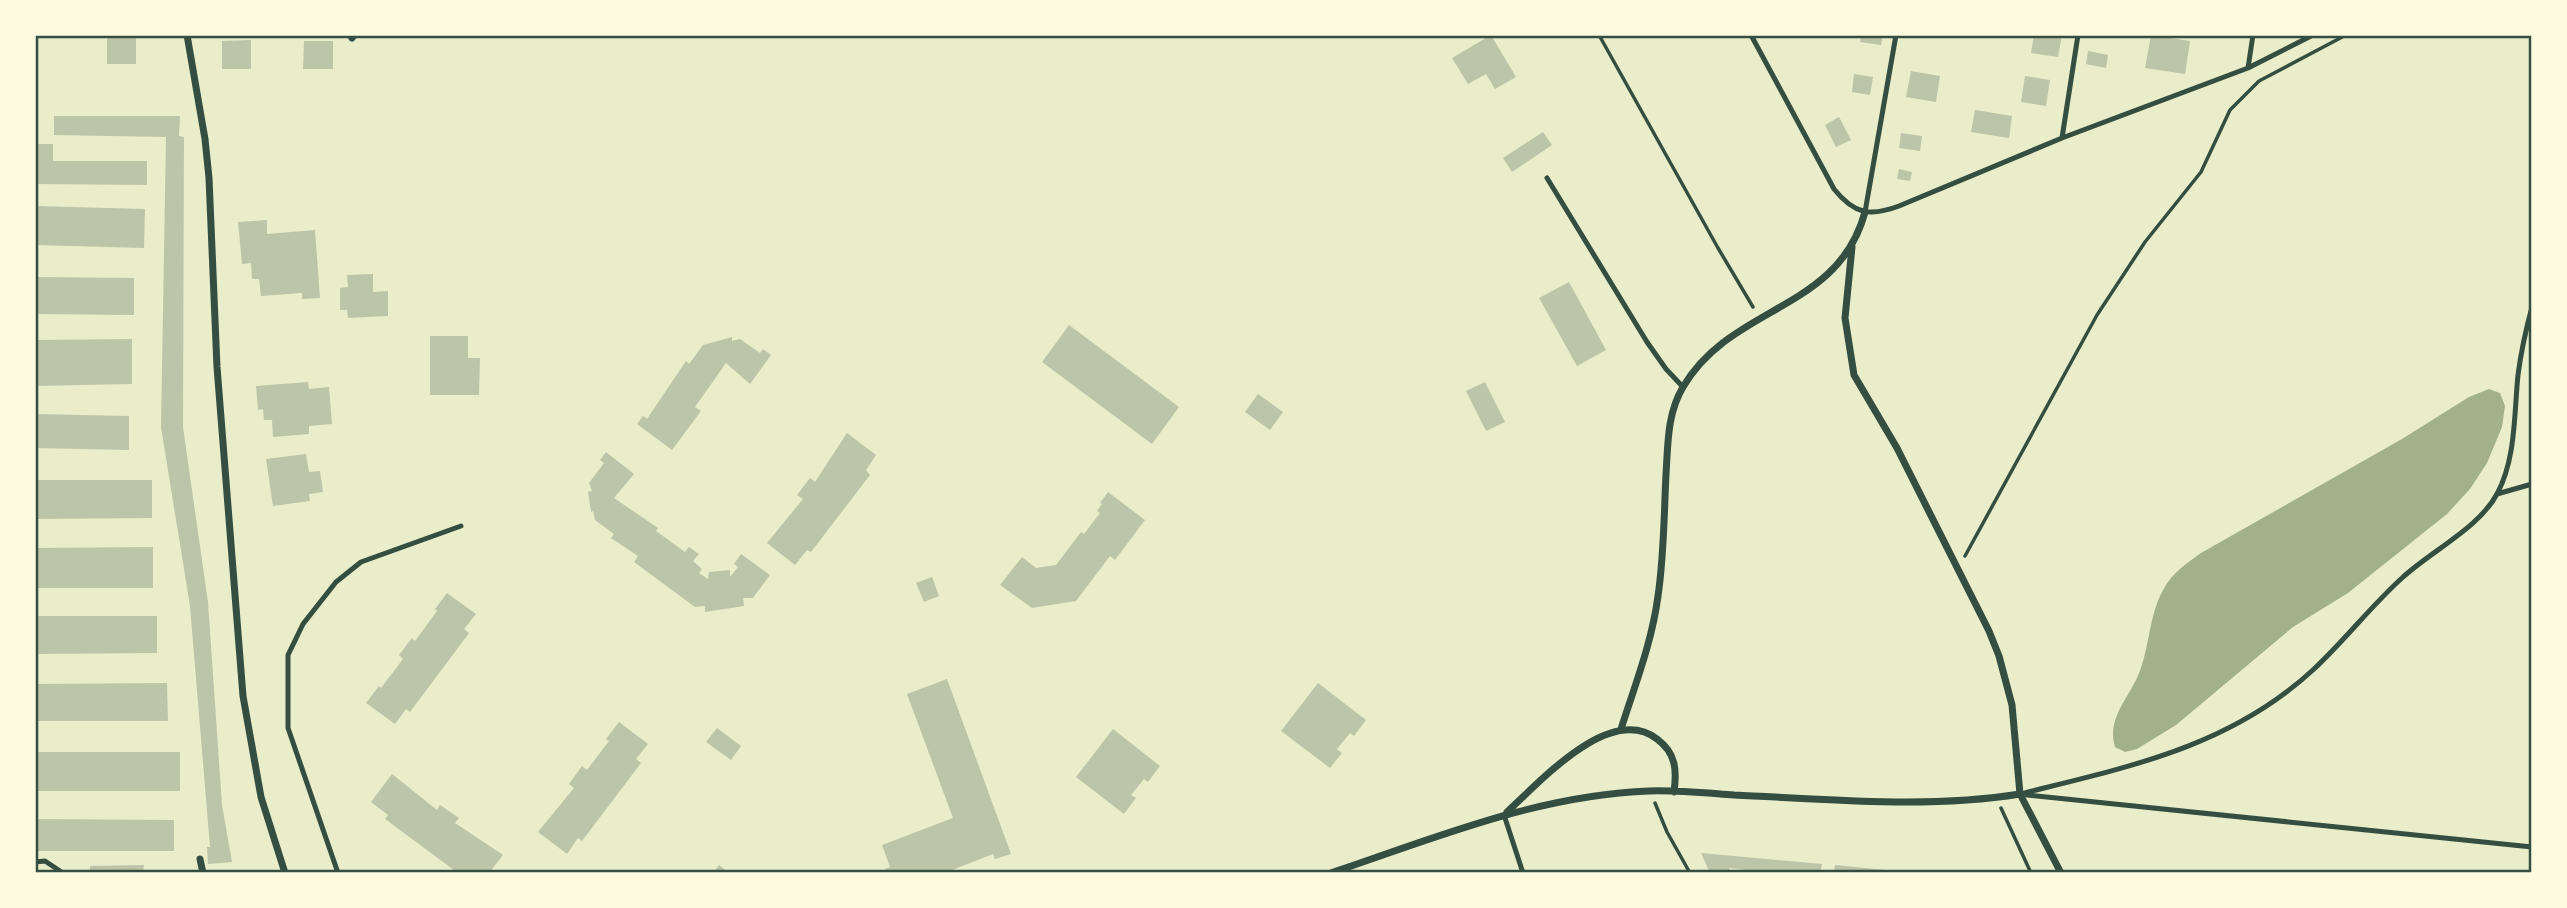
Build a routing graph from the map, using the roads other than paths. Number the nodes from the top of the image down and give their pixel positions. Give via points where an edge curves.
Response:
1 (187, 35) edge
2 (1751, 35) edge
3 (1896, 35) edge
4 (2078, 35) edge
5 (2253, 35) edge
6 (2313, 35) edge
7 (2248, 68) junction
8 (2062, 138) junction
9 (1547, 178) dead end
10 (1866, 212) junction
11 (1852, 247) junction
12 (2532, 307) edge
13 (1683, 387) junction
14 (2532, 484) edge
15 (2497, 494) junction
16 (461, 526) dead end
17 (1621, 729) junction
18 (1674, 792) junction
19 (2020, 794) junction
20 (1504, 815) junction
21 (2532, 847) edge
22 (200, 859) dead end
23 (35, 862) edge
24 (63, 873) edge
25 (203, 873) edge
26 (285, 873) edge
27 (338, 873) edge
28 (1331, 873) edge
29 (1524, 873) edge
30 (2061, 873) edge

1 - 26 street via 208,165 217,367 243,696 261,797
2 - 10 lane via 1834,189 1850,207
3 - 10 lane
4 - 8 lane
5 - 7 lane
6 - 7 lane
7 - 8 lane
8 - 10 lane via 1887,211
9 - 13 lane via 1647,342
10 - 11 street
11 - 13 street via 1816,286 1717,346
11 - 19 street via 1845,318 1854,375 1897,448 1989,631 2007,682
12 - 15 lane via 2509,460
13 - 17 street via 1670,421 1654,622
14 - 15 lane
15 - 19 lane via 2473,523 2390,589 2313,670 2252,717 2153,760
16 - 27 lane via 361,562 336,582 303,624 288,655 288,728
17 - 18 street via 1645,731 1668,747 1675,763
17 - 20 street via 1573,754
18 - 19 street via 1906,801
18 - 20 street via 1564,800
19 - 21 lane
19 - 30 street
20 - 28 street
20 - 29 lane
22 - 25 street
23 - 24 lane via 46,862

